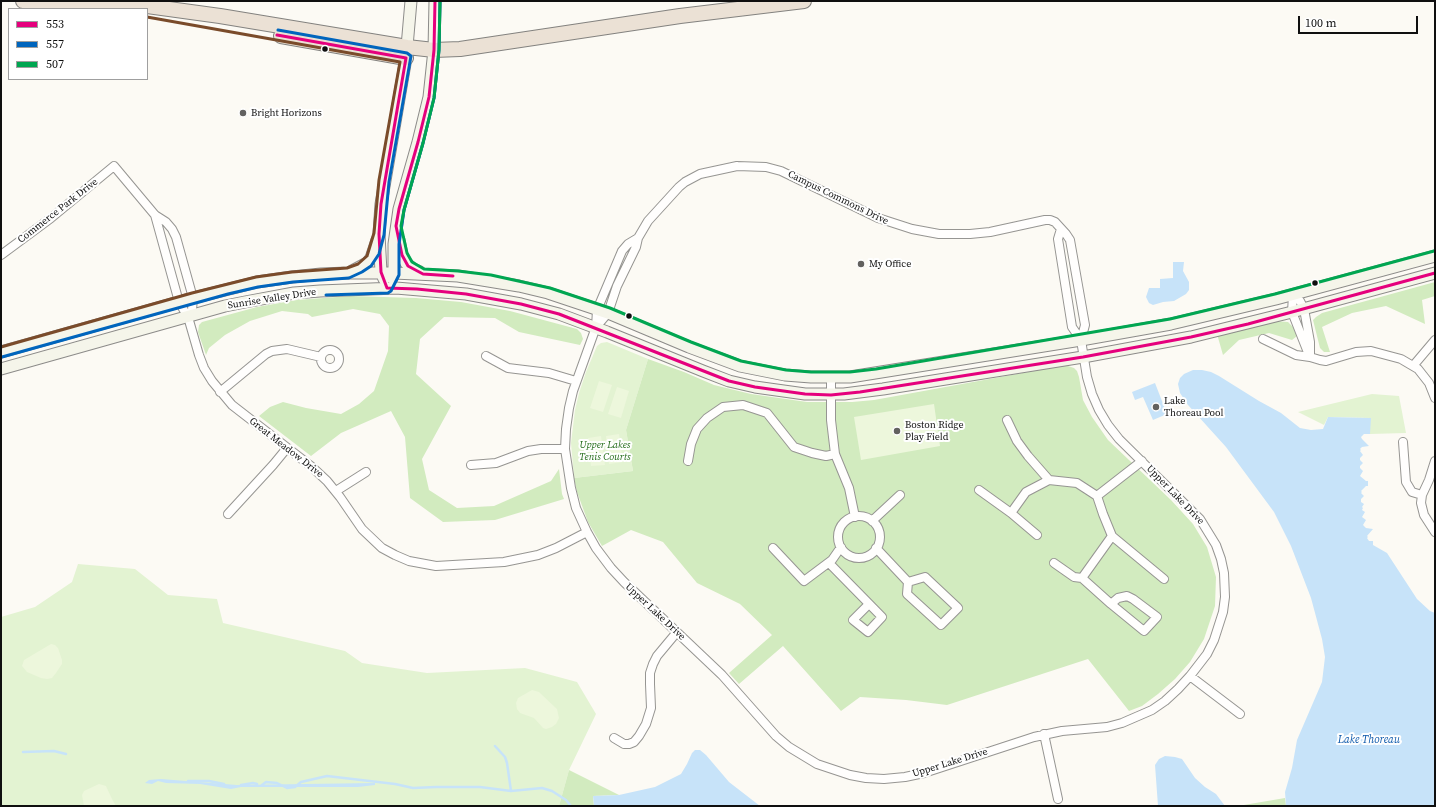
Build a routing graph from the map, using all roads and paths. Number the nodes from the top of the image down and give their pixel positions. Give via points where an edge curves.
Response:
1 (23, 1) edge
2 (111, 1) edge
3 (804, 1) edge
4 (411, 6) edge
5 (435, 6) edge
6 (112, 8) edge
7 (148, 12) edge
8 (434, 50) junction
9 (406, 53) junction
10 (155, 215) junction
11 (396, 226) junction
12 (1061, 229) junction
13 (379, 234) junction
14 (1, 255) edge
15 (1435, 256) edge
16 (381, 272) junction
17 (348, 273) junction
18 (394, 273) junction
19 (1435, 273) edge
20 (424, 274) junction
21 (387, 288) junction
22 (1293, 295) junction
23 (193, 298) junction
24 (179, 302) junction
25 (1304, 309) junction
26 (603, 312) junction
27 (1292, 312) junction
28 (188, 317) junction
29 (596, 327) junction
30 (1262, 339) dead end
31 (1081, 340) junction
32 (1435, 340) edge
33 (1, 352) edge
34 (486, 356) dead end
35 (1083, 356) junction
36 (321, 357) dead end
37 (1310, 357) junction
38 (1413, 366) junction
39 (1, 369) edge
40 (831, 378) junction
41 (576, 381) junction
42 (220, 392) junction
43 (831, 395) junction
44 (1435, 398) edge
45 (1007, 420) dead end
46 (1402, 442) dead end
47 (287, 448) junction
48 (565, 448) junction
49 (835, 454) junction
50 (688, 461) dead end
51 (1142, 461) junction
52 (1435, 461) edge
53 (471, 465) dead end
54 (366, 472) dead end
55 (1049, 480) junction
56 (979, 490) dead end
57 (336, 492) junction
58 (900, 495) dead end
59 (1422, 495) junction
60 (1097, 496) junction
61 (1011, 513) junction
62 (228, 514) dead end
63 (855, 517) junction
64 (872, 521) junction
65 (587, 532) junction
66 (1435, 532) edge
67 (1036, 535) dead end
68 (1112, 536) junction
69 (773, 548) dead end
70 (841, 548) junction
71 (876, 548) junction
72 (1054, 562) dead end
73 (829, 563) junction
74 (1082, 578) junction
75 (1164, 579) dead end
76 (908, 582) junction
77 (869, 604) dead end
78 (1111, 604) junction
79 (677, 632) junction
80 (1190, 676) junction
81 (1240, 714) dead end
82 (1044, 734) junction
83 (614, 738) dead end
84 (1058, 799) dead end

1 - 6 highway
2 - 9 highway via 220,16
3 - 8 highway via 680,16 460,49
4 - 9 main road
5 - 8 main road
7 - 9 highway
8 - 9 highway
8 - 11 main road via 429,97
9 - 13 main road via 384,181
10 - 14 street, Commerce Park Drive via 114,166
10 - 23 street via 166,222 176,237
10 - 24 street, Great Meadow Drive
11 - 18 main road
11 - 20 main road via 405,261 413,269
12 - 26 street, Campus Commons Drive via 1050,220 990,232 939,234 912,229 878,218 781,171 754,166 709,171 685,182 648,221 638,238 622,251
12 - 31 street via 1058,239 1072,327
12 - 31 street via 1070,240 1085,325
13 - 16 main road
13 - 17 main road via 374,252 367,263
15 - 22 main road, Sunrise Valley Drive
16 - 17 main road, Sunrise Valley Drive
16 - 18 main road, Sunrise Valley Drive
16 - 21 main road
17 - 23 main road, Sunrise Valley Drive via 257,282
18 - 20 main road, Sunrise Valley Drive
18 - 21 main road
19 - 25 main road, Sunrise Valley Drive
20 - 26 main road, Sunrise Valley Drive via 458,276 519,286
21 - 28 main road, Sunrise Valley Drive via 294,293 225,306
21 - 29 main road, Sunrise Valley Drive via 466,294 521,304
22 - 25 street
22 - 27 street
22 - 31 main road, Sunrise Valley Drive via 1171,324
23 - 24 main road, Sunrise Valley Drive
23 - 28 street via 192,310
24 - 28 street, Great Meadow Drive
24 - 33 main road, Sunrise Valley Drive
25 - 27 main road, Sunrise Valley Drive
25 - 37 street
26 - 29 street, Campus Commons Drive
26 - 40 main road, Sunrise Valley Drive via 740,366 785,375
27 - 35 main road, Sunrise Valley Drive via 1191,337
27 - 37 street
28 - 39 main road, Sunrise Valley Drive
28 - 42 street, Great Meadow Drive via 204,368
29 - 41 street, Upper Lake Drive
29 - 43 main road, Sunrise Valley Drive via 729,381 780,391
30 - 37 street via 1296,355
31 - 35 street, Upper Lake Drive
31 - 40 main road, Sunrise Valley Drive via 877,374
32 - 38 street
34 - 41 street via 508,368 549,373
35 - 43 main road, Sunrise Valley Drive via 883,389
35 - 51 street, Upper Lake Drive via 1089,385 1099,410 1119,439
36 - 42 street via 287,349 272,351
37 - 38 street via 1326,361 1356,352 1371,351 1401,359
38 - 44 street via 1429,383
40 - 43 street
41 - 48 street, Upper Lake Drive via 569,408
42 - 47 street, Great Meadow Drive via 245,416
43 - 49 street
45 - 55 street via 1028,456
46 - 59 street via 1406,482 1412,492
47 - 57 street, Great Meadow Drive via 312,467
47 - 62 street
48 - 53 street via 528,451 496,463
48 - 65 street, Upper Lake Drive via 570,488
49 - 50 street via 819,455 794,446 767,413 742,405 723,407 707,418 697,429
49 - 63 street via 849,488
51 - 60 street
51 - 80 street, Upper Lake Drive via 1200,519 1211,535 1221,559 1225,591 1220,626 1207,654
52 - 59 street
54 - 57 street
55 - 60 street via 1077,483
55 - 61 street via 1026,492
56 - 61 street
57 - 65 street, Great Meadow Drive via 353,518 382,548 409,561 422,564 454,566 520,560 556,548
58 - 64 street
59 - 66 street via 1424,515
60 - 68 street
61 - 67 street
63 - 64 street
63 - 70 street via 842,526 839,534
64 - 71 street via 879,531 880,538
65 - 79 street, Upper Lake Drive via 615,573
68 - 74 street
68 - 75 street
69 - 73 street via 804,581
70 - 71 street via 855,557 868,556
70 - 73 street
71 - 76 street
72 - 74 street via 1074,577
73 - 77 street
74 - 78 street
76 - 76 street via 925,577 958,608 941,625 907,594
78 - 78 street via 1118,598 1127,596 1157,616 1144,631
79 - 82 street, Upper Lake Drive via 722,675 788,747 817,764 839,772 866,778 905,777
79 - 83 street via 653,664 650,684 651,708 646,724 634,742 624,744
80 - 81 street
80 - 82 street, Upper Lake Drive via 1166,701 1137,718 1107,727
82 - 84 street

